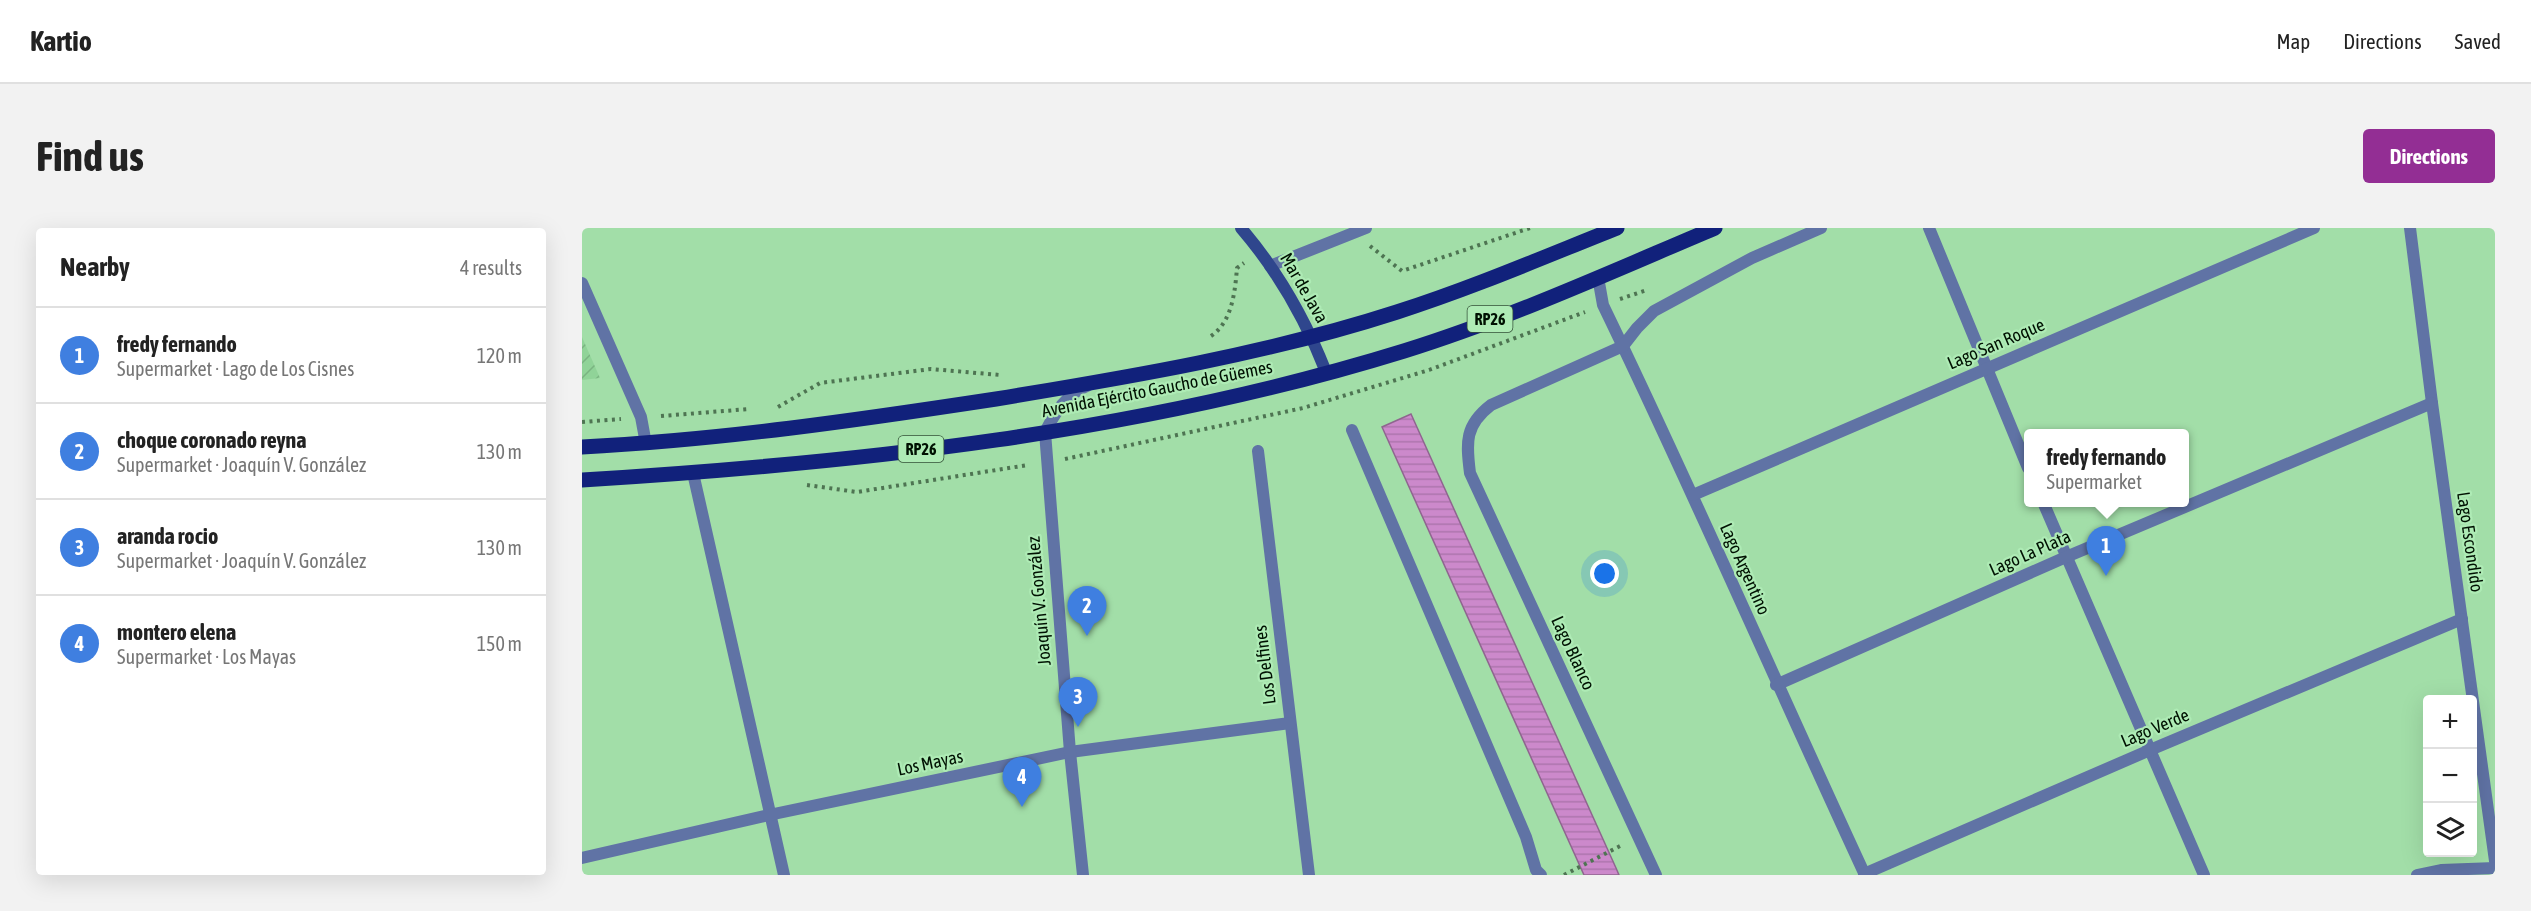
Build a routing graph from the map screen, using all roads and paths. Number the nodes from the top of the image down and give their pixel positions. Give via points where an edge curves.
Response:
1 (1241, 228) edge
2 (1366, 228) edge
3 (1530, 228) edge
4 (1617, 228) edge
5 (1715, 228) edge
6 (1821, 228) edge
7 (1929, 228) edge
8 (2314, 228) edge
9 (2410, 228) edge
10 (1353, 233) junction
11 (1262, 253) junction
12 (1270, 266) junction
13 (1598, 277) junction
14 (582, 283) edge
15 (1312, 337) junction
16 (1201, 338) dead end
17 (1623, 346) junction
18 (1985, 368) junction
19 (1326, 372) junction
20 (1006, 376) dead end
21 (1101, 381) junction
22 (2432, 403) junction
23 (768, 407) dead end
24 (756, 408) dead end
25 (640, 417) junction
26 (582, 422) edge
27 (1352, 430) dead end
28 (1045, 432) junction
29 (646, 444) junction
30 (582, 447) edge
31 (1258, 451) dead end
32 (2024, 459) edge
33 (693, 473) junction
34 (582, 480) edge
35 (1693, 495) junction
36 (2189, 505) edge
37 (2045, 507) edge
38 (2185, 507) edge
39 (2066, 557) junction
40 (2462, 619) junction
41 (1776, 685) junction
42 (1290, 723) junction
43 (2150, 750) junction
44 (1070, 753) junction
45 (769, 814) junction
46 (1639, 837) junction
47 (582, 858) edge
48 (2495, 861) edge
49 (2495, 868) edge
50 (1536, 873) edge
51 (1864, 874) edge
52 (784, 875) edge
53 (1083, 875) edge
54 (1309, 875) edge
55 (1564, 875) edge
56 (1656, 875) edge
57 (2204, 875) edge
58 (2417, 875) edge

1 - 11 street, Mar de Java
2 - 10 street
3 - 10 path via 1402,271
4 - 15 main road, Avenida Ejército Gaucho de Güemes / RP26 via 1398,312
5 - 13 main road, Avenida Ejército Gaucho de Güemes / RP26
6 - 17 street via 1752,258 1654,311
7 - 18 street
8 - 18 street, Lago San Roque
9 - 22 street, Lago Escondido
10 - 12 street
11 - 12 street, Mar de Java
11 - 16 path via 1237,268 1235,293 1224,322 1213,336
12 - 15 street, Mar de Java
13 - 17 street, Lago Argentino via 1603,305
13 - 19 main road, Avenida Ejército Gaucho de Güemes / RP26 via 1405,350
14 - 25 street
15 - 19 street, Mar de Java
15 - 21 main road, Avenida Ejército Gaucho de Güemes / RP26
17 - 35 street, Lago Argentino
17 - 46 street, Lago Blanco via 1491,405 1476,416 1466,444 1470,473
18 - 32 street
18 - 35 street, Lago San Roque
19 - 28 main road, Avenida Ejército Gaucho de Güemes / RP26 via 1257,391
20 - 23 path via 932,369 820,383 779,406
21 - 28 street via 1070,396
21 - 29 main road, Avenida Ejército Gaucho de Güemes / RP26 via 780,431
22 - 36 street, Lago La Plata
22 - 40 street, Lago Escondido
24 - 25 path
25 - 26 path
25 - 29 street
27 - 50 street via 1526,837
28 - 33 main road, Avenida Ejército Gaucho de Güemes / RP26 via 868,456
28 - 44 street, Joaquín V. González
29 - 30 main road, Avenida Ejército Gaucho de Güemes / RP26
31 - 42 street, Los Delfines
33 - 34 main road, Avenida Ejército Gaucho de Güemes / RP26
33 - 45 street
35 - 41 street, Lago Argentino
37 - 39 street
38 - 39 street, Lago La Plata
39 - 41 street, Lago La Plata
39 - 43 street
40 - 43 street, Lago Verde
40 - 48 street, Lago Escondido
41 - 51 street, Lago Argentino
42 - 44 street, Los Mayas
42 - 54 street, Los Delfines
43 - 51 street, Lago Verde
43 - 57 street
44 - 45 street, Los Mayas
44 - 53 street, Joaquín V. González
45 - 47 street, Los Mayas
45 - 52 street
46 - 55 path
46 - 56 street, Lago Blanco
49 - 58 street

